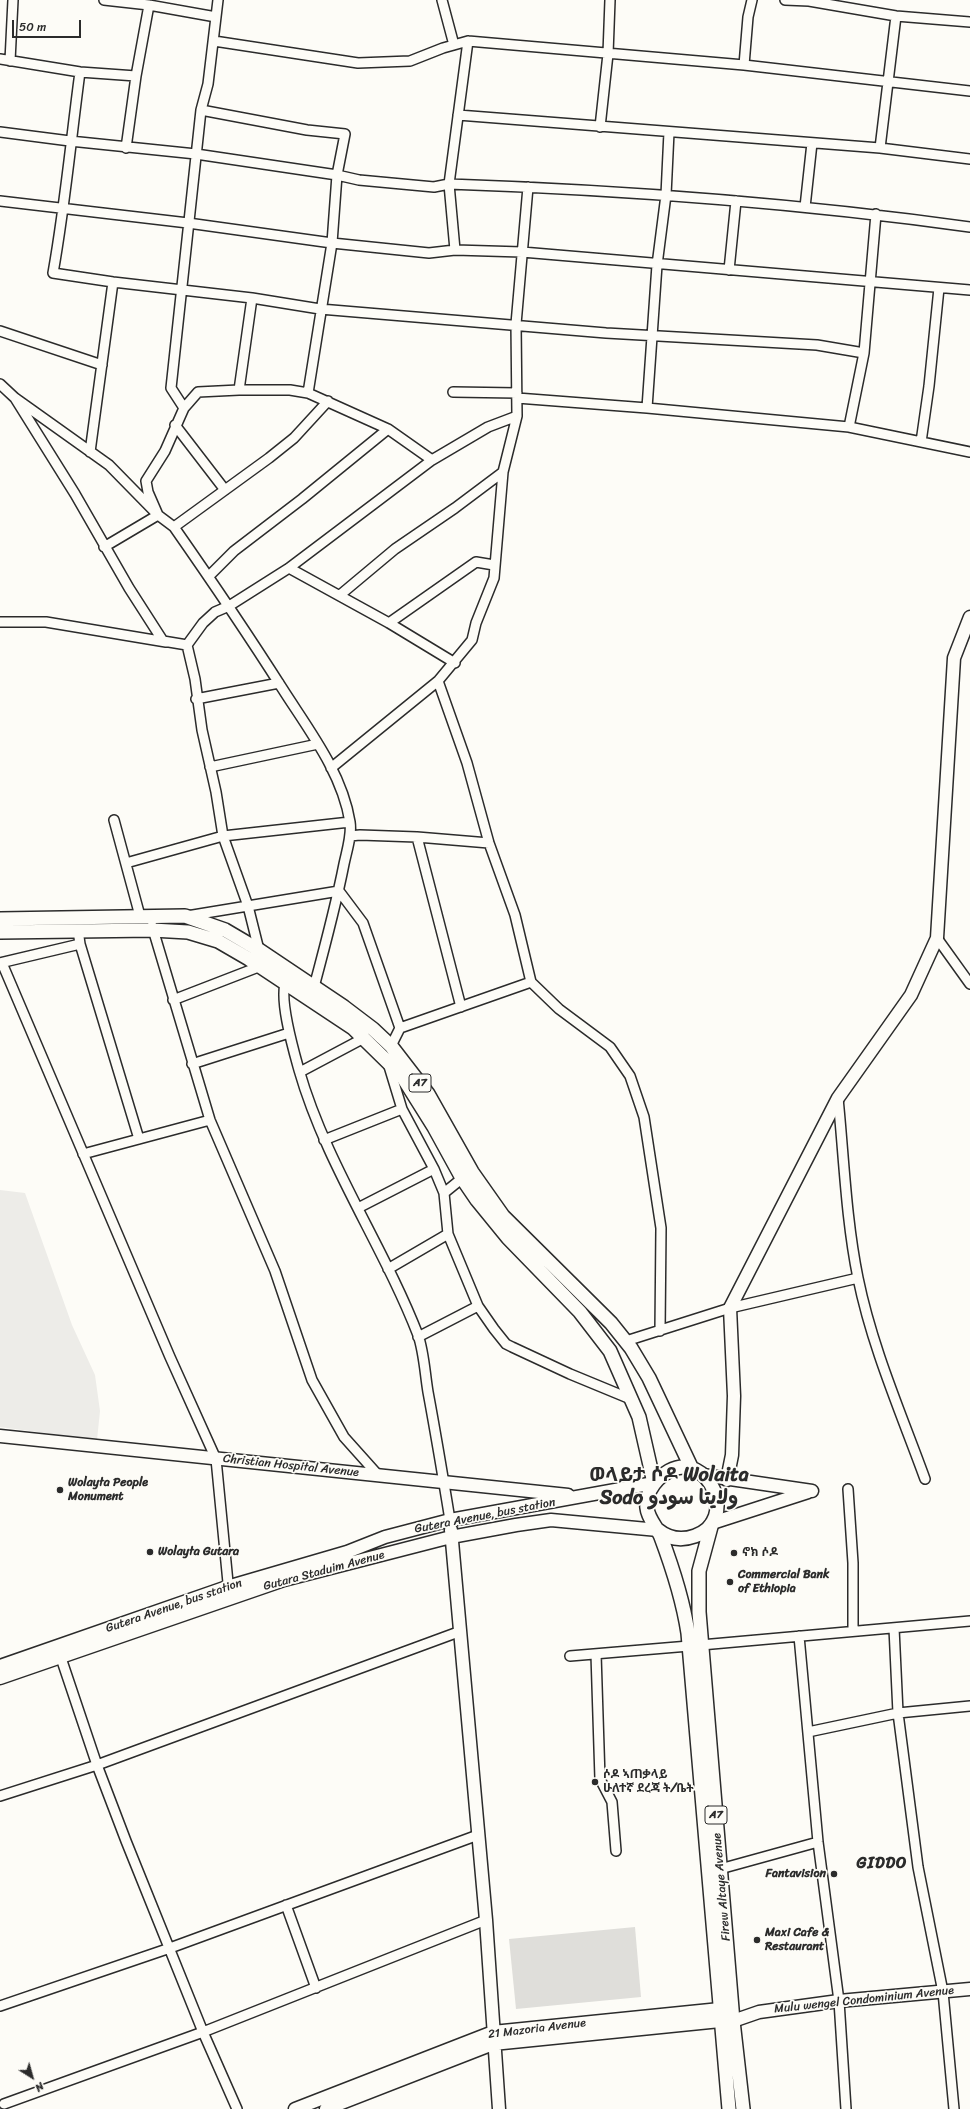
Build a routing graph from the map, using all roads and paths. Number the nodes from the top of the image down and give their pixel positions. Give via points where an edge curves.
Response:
1 (13, 0) edge
2 (104, 0) edge
3 (218, 0) edge
4 (442, 0) edge
5 (610, 0) edge
6 (752, 0) edge
7 (785, 0) edge
8 (809, 1) edge
9 (149, 5) junction
10 (896, 16) junction
11 (216, 17) junction
12 (970, 22) edge
13 (214, 41) junction
14 (468, 41) junction
15 (454, 45) junction
16 (608, 54) junction
17 (0, 60) edge
18 (10, 61) junction
19 (744, 65) junction
20 (80, 72) junction
21 (136, 76) junction
22 (888, 80) junction
23 (970, 90) edge
24 (201, 110) junction
25 (458, 115) junction
26 (600, 127) junction
27 (0, 132) edge
28 (669, 132) junction
29 (70, 142) junction
30 (812, 143) junction
31 (126, 148) junction
32 (880, 148) junction
33 (196, 154) junction
34 (970, 159) edge
35 (337, 175) junction
36 (449, 184) junction
37 (528, 186) junction
38 (666, 195) junction
39 (0, 201) edge
40 (736, 201) junction
41 (805, 207) junction
42 (64, 209) junction
43 (876, 214) junction
44 (188, 223) junction
45 (970, 227) edge
46 (332, 243) junction
47 (454, 250) junction
48 (522, 252) junction
49 (657, 265) junction
50 (729, 270) junction
51 (113, 282) junction
52 (869, 282) junction
53 (939, 288) junction
54 (181, 289) junction
55 (970, 290) edge
56 (252, 298) junction
57 (320, 309) junction
58 (516, 324) junction
59 (0, 331) edge
60 (653, 337) junction
61 (864, 353) junction
62 (102, 365) junction
63 (0, 384) edge
64 (239, 390) junction
65 (453, 392) dead end
66 (308, 393) junction
67 (517, 396) junction
68 (16, 398) junction
69 (328, 401) junction
70 (184, 408) junction
71 (647, 408) junction
72 (517, 416) junction
73 (175, 425) junction
74 (849, 427) junction
75 (388, 429) junction
76 (921, 442) junction
77 (90, 452) junction
78 (970, 452) edge
79 (432, 460) junction
80 (503, 472) junction
81 (225, 490) junction
82 (158, 515) junction
83 (174, 527) junction
84 (104, 547) junction
85 (494, 565) junction
86 (289, 568) junction
87 (209, 576) junction
88 (340, 595) junction
89 (229, 606) junction
90 (970, 617) edge
91 (0, 622) edge
92 (389, 623) junction
93 (187, 645) junction
94 (455, 663) junction
95 (438, 681) junction
96 (279, 683) junction
97 (196, 699) junction
98 (318, 744) junction
99 (210, 768) junction
100 (331, 768) junction
101 (114, 820) dead end
102 (350, 822) junction
103 (223, 836) junction
104 (350, 836) junction
105 (417, 837) junction
106 (489, 843) junction
107 (126, 863) junction
108 (339, 891) junction
109 (248, 906) junction
110 (146, 916) junction
111 (185, 916) junction
112 (0, 919) edge
113 (78, 930) junction
114 (152, 930) junction
115 (0, 932) edge
116 (937, 938) junction
117 (80, 944) junction
118 (259, 950) junction
119 (1, 963) edge
120 (261, 966) junction
121 (288, 977) junction
122 (531, 982) junction
123 (970, 984) edge
124 (314, 987) junction
125 (173, 1000) junction
126 (461, 1007) junction
127 (400, 1028) junction
128 (289, 1033) junction
129 (364, 1038) junction
130 (391, 1046) junction
131 (387, 1061) junction
132 (192, 1064) junction
133 (300, 1072) junction
134 (838, 1098) junction
135 (402, 1109) junction
136 (210, 1120) junction
137 (139, 1139) junction
138 (324, 1140) junction
139 (83, 1154) junction
140 (434, 1169) junction
141 (467, 1175) junction
142 (444, 1193) junction
143 (358, 1208) junction
144 (448, 1234) junction
145 (388, 1269) junction
146 (858, 1278) junction
147 (478, 1306) junction
148 (730, 1308) junction
149 (660, 1331) junction
150 (418, 1337) junction
151 (626, 1341) junction
152 (633, 1400) junction
153 (0, 1436) edge
154 (216, 1459) junction
155 (698, 1472) junction
156 (378, 1475) junction
157 (925, 1479) dead end
158 (727, 1480) junction
159 (444, 1483) junction
160 (654, 1483) junction
161 (848, 1489) dead end
162 (582, 1497) junction
163 (450, 1520) junction
164 (712, 1523) junction
165 (658, 1530) junction
166 (451, 1537) junction
167 (229, 1593) junction
168 (970, 1621) edge
169 (894, 1628) junction
170 (461, 1631) junction
171 (853, 1631) junction
172 (799, 1636) junction
173 (695, 1646) junction
174 (59, 1652) junction
175 (596, 1654) junction
176 (570, 1656) dead end
177 (0, 1666) edge
178 (0, 1678) edge
179 (970, 1706) edge
180 (898, 1713) junction
181 (808, 1732) junction
182 (97, 1765) junction
183 (0, 1796) edge
184 (478, 1835) junction
185 (818, 1842) junction
186 (616, 1851) dead end
187 (714, 1870) junction
188 (286, 1905) junction
189 (486, 1920) junction
190 (170, 1948) junction
191 (316, 1988) junction
192 (970, 1989) edge
193 (943, 1992) junction
194 (838, 2002) junction
195 (0, 2006) edge
196 (759, 2012) joint
197 (726, 2015) junction
198 (203, 2032) junction
199 (493, 2038) junction
200 (3, 2104) edge
201 (238, 2109) edge
202 (295, 2109) edge
203 (326, 2109) edge
204 (499, 2109) edge
205 (729, 2109) edge
206 (743, 2109) edge
207 (846, 2109) edge
208 (954, 2109) edge

1 - 18 street
2 - 9 street
3 - 11 street
4 - 15 street
5 - 16 street
6 - 19 street
7 - 8 street
8 - 10 street
9 - 11 street
9 - 21 street
10 - 12 street
10 - 22 street
11 - 13 street
13 - 15 street via 358,63 410,61
13 - 24 street via 208,84
14 - 15 street
14 - 16 street
14 - 25 street
16 - 19 street
16 - 26 street
17 - 18 street
18 - 20 street
19 - 22 street
20 - 21 street
20 - 29 street
21 - 31 street
22 - 23 street
22 - 32 street
24 - 33 street
24 - 35 street via 307,130 345,134
25 - 26 street
25 - 36 street
26 - 28 street
27 - 29 street
28 - 30 street
28 - 38 street
29 - 31 street
29 - 42 street
30 - 32 street
30 - 41 street
31 - 33 street
32 - 34 street
33 - 35 street
33 - 44 street
35 - 36 street via 358,180 434,187
35 - 46 street
36 - 37 street
36 - 47 street
37 - 38 street
37 - 48 street
38 - 40 street
38 - 49 street
39 - 42 street
40 - 41 street
40 - 50 street
41 - 43 street
42 - 44 street
42 - 51 street via 53,273
43 - 45 street
43 - 52 street
44 - 46 street
44 - 54 street
46 - 47 street via 429,253
46 - 57 street
47 - 48 street
48 - 49 street
48 - 58 street
49 - 50 street
49 - 60 street
50 - 52 street
51 - 54 street
51 - 62 street
52 - 53 street
52 - 61 street
53 - 55 street
53 - 76 street
54 - 56 street
54 - 70 street via 171,388
56 - 57 street
56 - 64 street
57 - 58 street
57 - 66 street
58 - 60 street
58 - 67 street
59 - 62 street
60 - 61 street via 817,345
60 - 71 street
61 - 74 street
62 - 77 street
63 - 68 street
64 - 66 street via 290,390
64 - 70 street via 198,392
65 - 67 street
66 - 69 street
67 - 71 street
67 - 72 street
68 - 77 street
68 - 84 street
69 - 75 street
69 - 81 street via 294,438
70 - 73 street
71 - 74 street
72 - 79 street via 488,427
72 - 80 street
73 - 81 street
73 - 82 street via 165,450 146,481
74 - 76 street
75 - 79 street
75 - 87 street via 234,551
76 - 78 street
77 - 82 street via 109,465
79 - 86 street
80 - 85 street
80 - 88 street via 395,549
81 - 83 street
82 - 83 street
82 - 84 street
83 - 87 street
84 - 93 street via 163,641
85 - 92 street via 476,562
85 - 94 street via 494,578 480,611 472,640
86 - 88 street
86 - 89 street
87 - 89 street
88 - 92 street
89 - 93 street via 215,612 203,623
89 - 96 street
90 - 116 main road via 954,658
91 - 93 street via 46,622
92 - 94 street
93 - 97 street via 195,679
94 - 95 street
95 - 100 street
95 - 106 street via 468,763
96 - 97 street
96 - 98 street
97 - 99 street
98 - 99 street
98 - 100 street
99 - 103 street
100 - 102 street via 342,793
101 - 107 street
102 - 103 street
102 - 104 street
103 - 107 street
103 - 109 street
104 - 105 street via 360,834
104 - 108 street
105 - 106 street
105 - 126 street
106 - 122 street via 515,915
107 - 110 street
108 - 109 street
108 - 124 street
108 - 127 street via 366,929
109 - 111 street
109 - 118 street
110 - 111 highway, A7
110 - 112 highway, A7
110 - 114 street
111 - 118 highway, A7 via 225,930
113 - 114 highway, A7
113 - 115 highway, A7
113 - 117 street
114 - 120 highway, A7 via 188,932 218,941
114 - 125 street
116 - 123 street
116 - 134 main road via 911,995
117 - 119 street
117 - 137 street
118 - 121 highway, A7
119 - 139 street
120 - 121 highway, A7
120 - 125 street
121 - 124 highway, A7
121 - 128 street via 284,1004
121 - 129 highway, A7
122 - 126 street
122 - 149 street via 559,1009 610,1047 630,1076 644,1117 661,1228
124 - 130 highway, A7 via 373,1029
125 - 132 street
126 - 127 street
127 - 130 street
128 - 132 street
128 - 133 street
129 - 131 highway, A7
129 - 133 street
130 - 141 highway, A7 via 428,1094
131 - 135 street
131 - 141 highway, A7 via 402,1076
132 - 136 street
133 - 138 street
134 - 146 street
134 - 148 main road
135 - 138 street
135 - 140 street
136 - 137 street
136 - 156 street via 275,1271 312,1380 344,1437
137 - 139 street
138 - 143 street
139 - 154 street
140 - 142 street
140 - 143 street
141 - 142 street
141 - 151 highway, A7 via 503,1216
141 - 152 highway, A7 via 508,1238 580,1312 610,1351
142 - 144 street
143 - 145 street
144 - 145 street
144 - 147 street
145 - 150 street
146 - 148 street
146 - 157 street via 873,1338
147 - 150 street
147 - 152 street via 506,1344
148 - 149 street
148 - 158 main road via 734,1396 732,1455
149 - 151 street
150 - 159 street
151 - 155 highway, A7 via 649,1378
152 - 160 highway, A7
153 - 154 main road, Christian Hospital Avenue
154 - 156 main road, Christian Hospital Avenue
154 - 167 street
155 - 158 main road
155 - 160 highway via 673,1469
155 - 164 highway, A7 via 711,1484 717,1501 716,1515
156 - 159 main road, Christian Hospital Avenue
158 - 164 main road via 812,1491
159 - 162 main road, Christian Hospital Avenue
159 - 163 street
160 - 162 main road, Gutera Avenue, bus station
160 - 165 highway, A7 via 647,1497 647,1508 650,1519
161 - 171 street via 853,1563
162 - 163 main road, Gutera Avenue, bus station
163 - 166 main road
163 - 167 main road, Gutera Avenue, bus station via 385,1537
164 - 165 highway via 705,1531 676,1539
164 - 173 highway, Firew Altaye Avenue / A7 via 699,1571
165 - 166 main road, Gutara Staduim Avenue via 551,1520
165 - 173 highway, Firew Altaye Avenue / A7 via 673,1568
166 - 167 main road, Gutara Staduim Avenue
166 - 170 main road
167 - 174 main road, Gutara Staduim Avenue
168 - 169 street
169 - 171 street
169 - 180 street
170 - 182 street
170 - 184 main road
171 - 172 street
172 - 173 street
172 - 181 street
173 - 175 street
173 - 187 highway, Firew Altaye Avenue / A7
174 - 177 main road
174 - 178 main road, Gutara Staduim Avenue
174 - 182 street
175 - 176 street
175 - 186 street via 600,1779 612,1802
179 - 180 street
180 - 181 street
180 - 193 street via 918,1867
181 - 185 street
182 - 183 street
182 - 190 street
184 - 188 street
184 - 189 main road
185 - 187 street
185 - 194 street
187 - 197 highway, Firew Altaye Avenue / A7
188 - 190 street
188 - 191 street
189 - 191 street
189 - 199 main road
190 - 195 street
190 - 198 street
191 - 198 street
192 - 193 main road, Mulu wengel Condominium Avenue
193 - 194 main road, Mulu wengel Condominium Avenue
193 - 208 street
194 - 196 main road, Mulu wengel Condominium Avenue
194 - 207 street
196 - 197 main road, 21 Mazoria Avenue
197 - 199 main road, 21 Mazoria Avenue
197 - 205 highway, Firew Altaye Avenue / A7
197 - 206 highway, Firew Altaye Avenue / A7
198 - 200 street
198 - 201 street
199 - 202 main road, 21 Mazoria Avenue
199 - 203 main road, 21 Mazoria Avenue
199 - 204 main road

